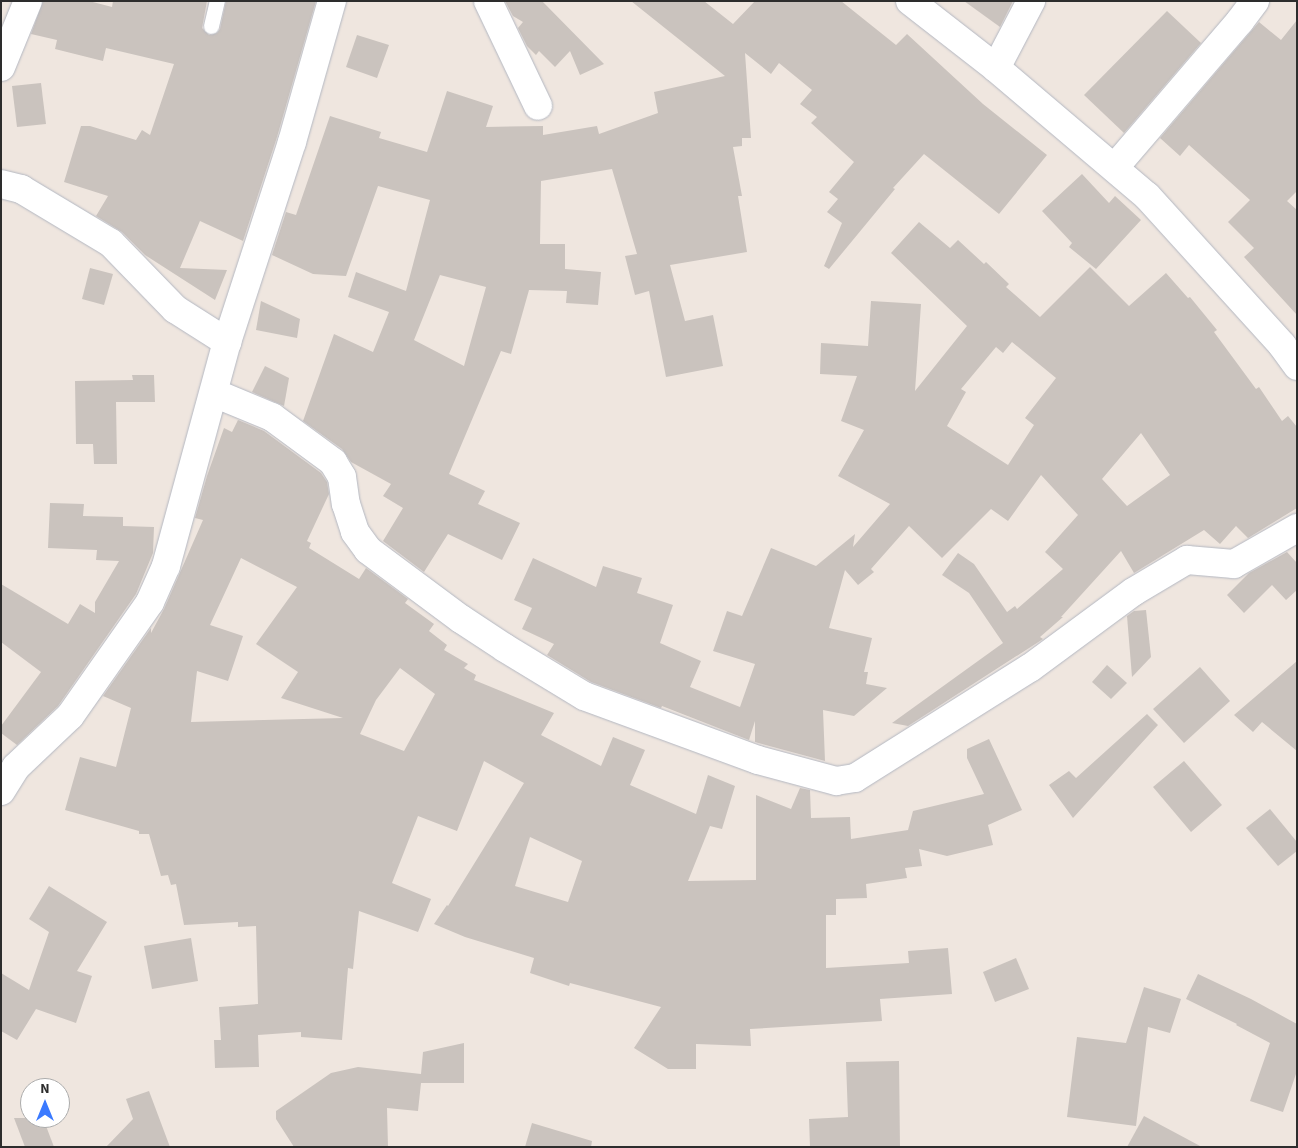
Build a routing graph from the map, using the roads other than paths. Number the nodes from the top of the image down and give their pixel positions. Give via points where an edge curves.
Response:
1 (28, 1) edge
2 (217, 1) edge
3 (332, 1) edge
4 (488, 1) edge
5 (910, 1) edge
6 (1030, 1) edge
7 (1255, 1) edge
8 (210, 26) dead end
9 (1, 67) edge
10 (996, 68) junction
11 (538, 106) dead end
12 (1115, 167) junction
13 (1, 184) edge
14 (227, 342) junction
15 (1297, 366) edge
16 (214, 393) junction
17 (1297, 528) edge
18 (1, 791) edge

1 - 9 street
2 - 8 lane
3 - 14 street via 292,142
4 - 11 street
5 - 10 street
6 - 10 street
7 - 12 street
10 - 12 street
12 - 15 street via 1170,219
13 - 14 street via 21,188 112,243 175,309
14 - 16 street
16 - 17 street via 272,417 333,462 342,477 355,532 368,550 505,648 584,696 758,760 836,782 864,773 1030,668 1132,592 1187,560 1234,564
16 - 18 street via 166,566 150,602 70,716 16,767

